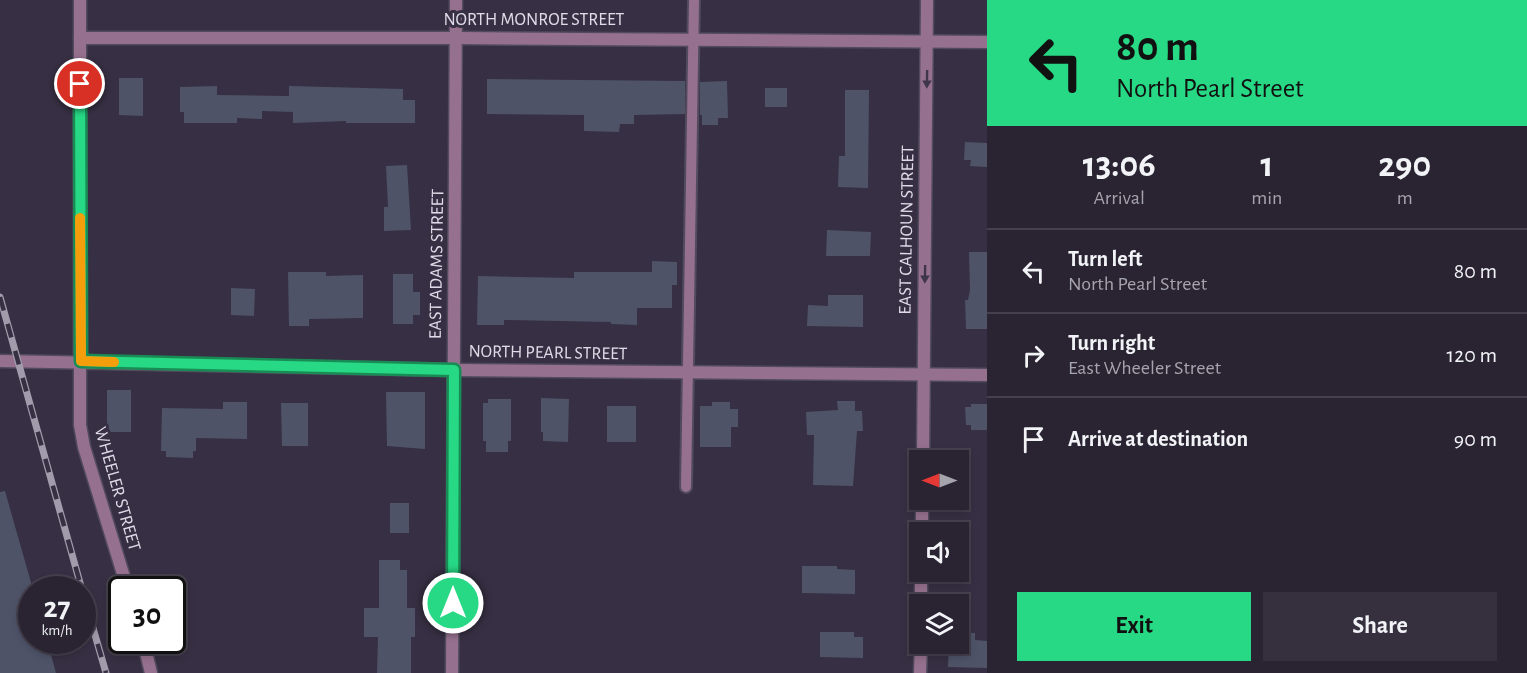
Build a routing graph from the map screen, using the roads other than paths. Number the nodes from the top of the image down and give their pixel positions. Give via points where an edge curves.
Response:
1 (80, 0) edge
2 (456, 0) edge
3 (694, 0) edge
4 (927, 0) edge
5 (80, 38) junction
6 (457, 38) junction
7 (693, 40) junction
8 (927, 42) junction
9 (987, 42) edge
10 (0, 361) edge
11 (81, 361) junction
12 (454, 370) junction
13 (687, 372) junction
14 (923, 375) junction
15 (987, 375) edge
16 (922, 450) edge
17 (686, 487) dead end
18 (124, 576) edge
19 (146, 654) edge
20 (921, 654) edge
21 (152, 673) edge
22 (452, 673) edge
23 (920, 673) edge

1 - 5 street, WHEELER STREET
2 - 6 street, EAST ADAMS STREET
3 - 7 lane
4 - 8 street, EAST CALHOUN STREET
5 - 6 street, NORTH MONROE STREET
5 - 11 street, WHEELER STREET
6 - 7 street, NORTH MONROE STREET
6 - 12 street, EAST ADAMS STREET
7 - 8 street, NORTH MONROE STREET
7 - 13 lane
8 - 9 street, NORTH MONROE STREET
8 -> 14 street, EAST CALHOUN STREET
10 - 11 street, NORTH PEARL STREET
11 - 12 street, NORTH PEARL STREET
11 - 18 street, WHEELER STREET via 80,425 84,447
12 - 13 street, NORTH PEARL STREET
12 - 22 street, EAST ADAMS STREET
13 - 14 street, NORTH PEARL STREET
13 - 17 lane
14 - 15 street, NORTH PEARL STREET
14 - 16 street, EAST CALHOUN STREET
19 - 21 street
20 - 23 street

